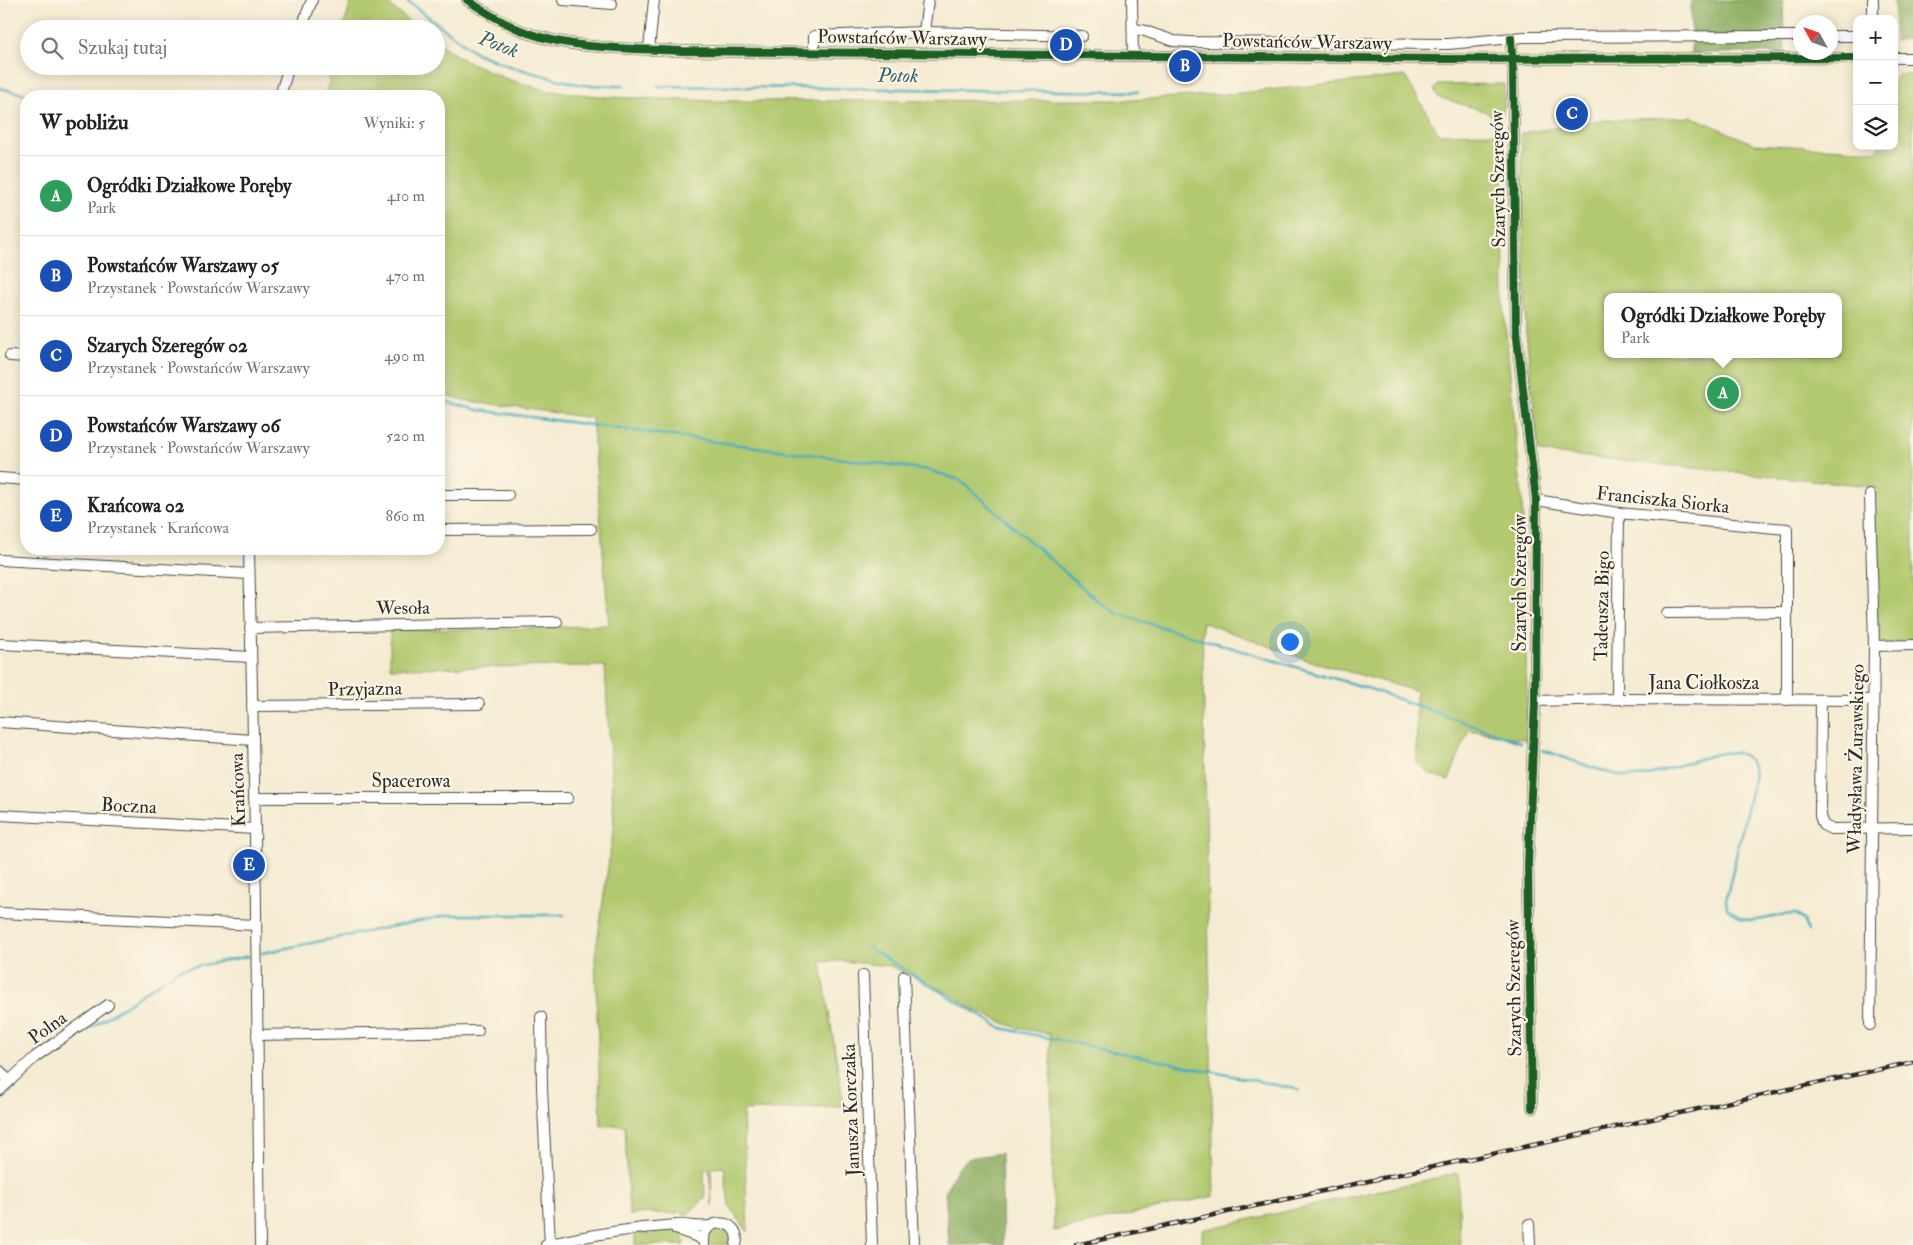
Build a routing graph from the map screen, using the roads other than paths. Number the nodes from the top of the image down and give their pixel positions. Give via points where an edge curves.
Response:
1 (312, 0) edge
2 (467, 0) edge
3 (562, 0) edge
4 (654, 0) edge
5 (928, 0) edge
6 (1132, 0) edge
7 (1873, 0) edge
8 (612, 4) dead end
9 (1873, 15) edge
10 (304, 20) edge
11 (1133, 30) junction
12 (924, 32) junction
13 (1082, 36) dead end
14 (1793, 36) edge
15 (1838, 36) edge
16 (1853, 36) edge
17 (1511, 38) junction
18 (649, 49) junction
19 (814, 52) junction
20 (1133, 56) junction
21 (1853, 58) edge
22 (1898, 58) edge
23 (1913, 58) edge
24 (1512, 59) junction
25 (286, 75) edge
26 (282, 90) edge
27 (10, 356) dead end
28 (20, 357) edge
29 (0, 478) edge
30 (20, 480) edge
31 (445, 495) edge
32 (508, 495) dead end
33 (1870, 495) dead end
34 (1536, 500) junction
35 (1619, 513) junction
36 (592, 529) dead end
37 (445, 530) edge
38 (249, 555) edge
39 (0, 560) edge
40 (249, 574) junction
41 (1787, 612) junction
42 (1667, 613) dead end
43 (556, 622) dead end
44 (250, 628) junction
45 (0, 644) edge
46 (1913, 645) edge
47 (1874, 646) junction
48 (251, 657) junction
49 (1617, 699) junction
50 (1786, 700) junction
51 (1872, 700) junction
52 (1535, 701) junction
53 (1821, 701) junction
54 (479, 704) dead end
55 (252, 706) junction
56 (0, 722) edge
57 (253, 740) junction
58 (254, 798) junction
59 (568, 798) dead end
60 (0, 815) edge
61 (1913, 828) edge
62 (256, 829) junction
63 (1871, 829) junction
64 (0, 913) edge
65 (256, 925) junction
66 (863, 975) dead end
67 (904, 976) dead end
68 (108, 1005) dead end
69 (541, 1017) dead end
70 (1870, 1025) dead end
71 (478, 1031) dead end
72 (257, 1035) junction
73 (0, 1071) edge
74 (9, 1081) junction
75 (0, 1090) edge
76 (1532, 1108) dead end
77 (1529, 1224) dead end
78 (665, 1226) junction
79 (710, 1226) junction
80 (704, 1243) edge
81 (739, 1243) edge
82 (548, 1244) edge
83 (260, 1245) edge
84 (872, 1245) edge
85 (914, 1245) edge
86 (1530, 1245) edge

1 - 10 street
2 - 18 street, Powstańców Warszawy via 529,33 587,46
3 - 8 street
4 - 18 street
5 - 12 street
6 - 11 street
7 - 9 street
11 - 17 street via 1190,42 1448,44
11 - 20 street
12 - 13 street
12 - 19 street via 814,36
14 - 17 street
15 - 16 street
17 - 24 street, Szarych Szeregów
18 - 19 street, Powstańców Warszawy
19 - 20 street, Powstańców Warszawy
20 - 24 street, Powstańców Warszawy
21 - 24 street, Powstańców Warszawy
22 - 23 street
24 - 34 street, Szarych Szeregów via 1516,330
25 - 26 street
27 - 28 street
29 - 30 street
31 - 32 street
33 - 47 street, Władysława Żurawskiego
34 - 35 street, Franciszka Siorka
34 - 52 street, Szarych Szeregów
35 - 41 street, Franciszka Siorka via 1787,528
35 - 49 street, Tadeusza Bigo
36 - 37 street
38 - 40 street, Krańcowa
39 - 40 street
40 - 44 street, Krańcowa
41 - 42 street
41 - 50 street
43 - 44 street, Wesoła
44 - 48 street, Krańcowa
45 - 48 street
46 - 47 street
47 - 51 street, Władysława Żurawskiego
48 - 55 street, Krańcowa
49 - 50 street, Jana Ciołkosza
49 - 52 street, Jana Ciołkosza
50 - 53 street, Jana Ciołkosza
51 - 53 street, Jana Ciołkosza
51 - 63 street, Władysława Żurawskiego
52 - 76 street, Szarych Szeregów via 1528,864
53 - 63 street via 1820,816 1823,825 1831,829
54 - 55 street, Przyjazna
55 - 57 street, Krańcowa
56 - 57 street
57 - 58 street, Krańcowa
58 - 59 street, Spacerowa
58 - 62 street, Krańcowa
60 - 62 street, Boczna
61 - 63 street
62 - 65 street, Krańcowa
63 - 70 street, Władysława Żurawskiego
64 - 65 street
65 - 72 street, Krańcowa
66 - 84 street, Janusza Korczaka
67 - 85 street
68 - 74 street, Polna via 34,1056
69 - 82 street
71 - 72 street
72 - 83 street, Krańcowa
73 - 74 street
74 - 75 street, Polna
77 - 86 street
78 - 79 street
78 - 80 street via 698,1237
78 - 82 street
79 - 80 street
79 - 81 street via 717,1223 729,1225

